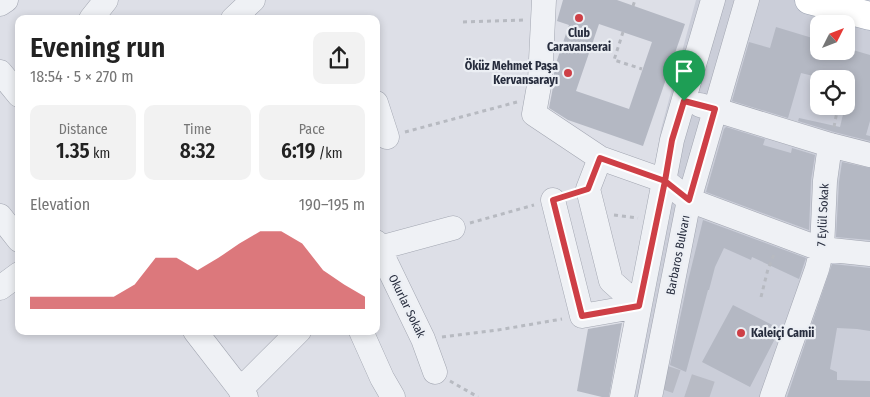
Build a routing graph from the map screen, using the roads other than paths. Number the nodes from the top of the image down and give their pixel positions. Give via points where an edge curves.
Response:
1 (6, 0) edge
2 (106, 0) edge
3 (713, 0) edge
4 (747, 0) edge
5 (809, 0) edge
6 (0, 4) edge
7 (544, 10) edge
8 (94, 15) edge
9 (870, 16) edge
10 (684, 101) junction
11 (715, 109) junction
12 (380, 115) edge
13 (387, 137) road end
14 (830, 145) junction
15 (869, 149) edge
16 (600, 158) junction
17 (665, 181) junction
18 (553, 200) road end
19 (689, 200) junction
20 (0, 216) edge
21 (453, 228) road end
22 (15, 235) edge
23 (380, 244) edge
24 (822, 249) junction
25 (380, 251) edge
26 (870, 254) edge
27 (15, 277) edge
28 (0, 288) edge
29 (639, 306) junction
30 (198, 335) edge
31 (295, 335) edge
32 (363, 335) edge
33 (435, 372) road end
34 (243, 394) edge
35 (393, 397) edge
36 (622, 397) edge
37 (650, 397) edge
38 (772, 397) edge

1 - 6 street
2 - 8 street
3 - 10 street
4 - 11 street, Barbaros Bulvarı
5 - 9 main road
7 - 16 street via 540,80 534,114
10 - 11 street
10 - 17 street via 672,140
11 - 14 street
11 - 19 street, Barbaros Bulvarı
12 - 13 street
14 - 15 street
14 - 24 street, 7 Eylül Sokak
16 - 17 street
16 - 29 street via 588,189 610,281
17 - 19 street
17 - 29 street
18 - 29 street via 582,316
19 - 24 street
19 - 37 street, Barbaros Bulvarı
20 - 22 street
21 - 23 street
24 - 26 street
24 - 38 street, 7 Eylül Sokak
25 - 33 street, Okurlar Sokak via 423,339
27 - 28 street
29 - 36 street
30 - 34 street
31 - 34 street
32 - 35 street

